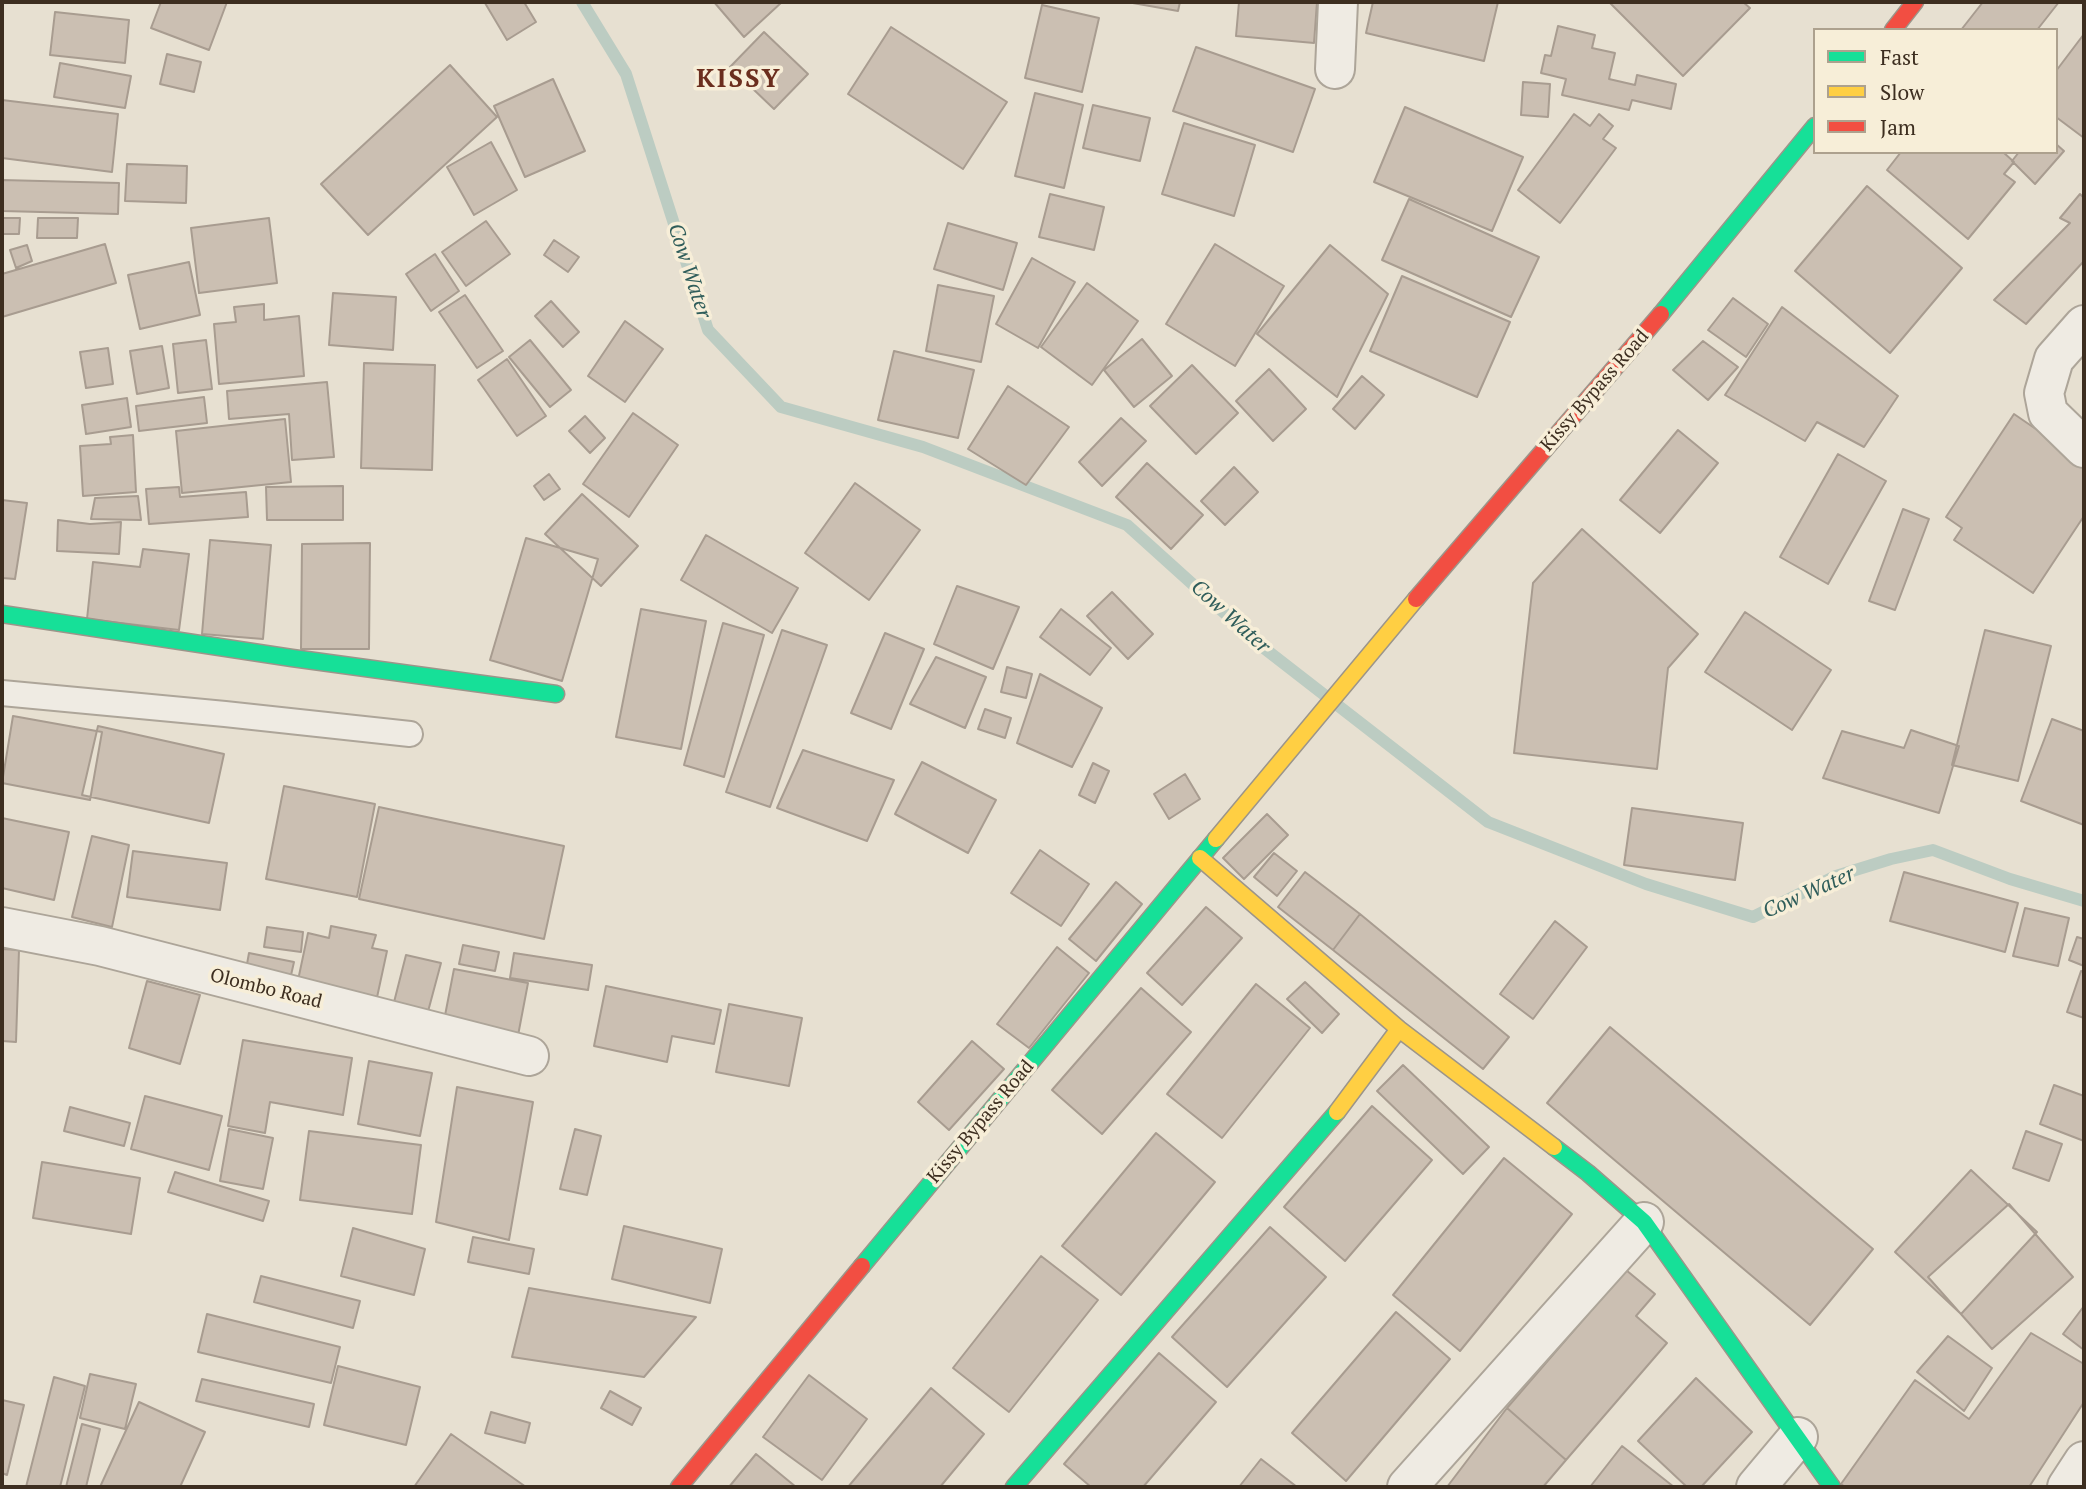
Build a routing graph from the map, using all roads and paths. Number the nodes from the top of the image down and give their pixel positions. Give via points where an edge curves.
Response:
1 (1338, 2) edge
2 (1915, 2) edge
3 (1895, 28) edge
4 (1335, 69) dead end
5 (1813, 129) edge
6 (2084, 325) edge
7 (2084, 448) edge
8 (2, 614) edge
9 (2, 693) edge
10 (556, 694) dead end
11 (410, 734) dead end
12 (1200, 858) junction
13 (2, 927) edge
14 (1399, 1029) junction
15 (529, 1056) dead end
16 (1644, 1222) junction
17 (1798, 1437) junction
18 (2084, 1461) edge
19 (679, 1487) edge
20 (1014, 1487) edge
21 (1407, 1487) edge
22 (1756, 1487) edge
23 (1832, 1487) edge
24 (2067, 1487) edge

1 - 4 street
2 - 3 street
5 - 12 street, Kissy Bypass Road
6 - 7 street via 2054,359 2044,393 2048,413
8 - 10 street
9 - 11 lane
12 - 14 street
12 - 19 street, Kissy Bypass Road
13 - 15 street, Olombo Road via 100,946
14 - 16 street via 1588,1173
14 - 20 street via 1327,1125
16 - 17 street
16 - 21 street
17 - 22 street
17 - 23 street
18 - 24 street

